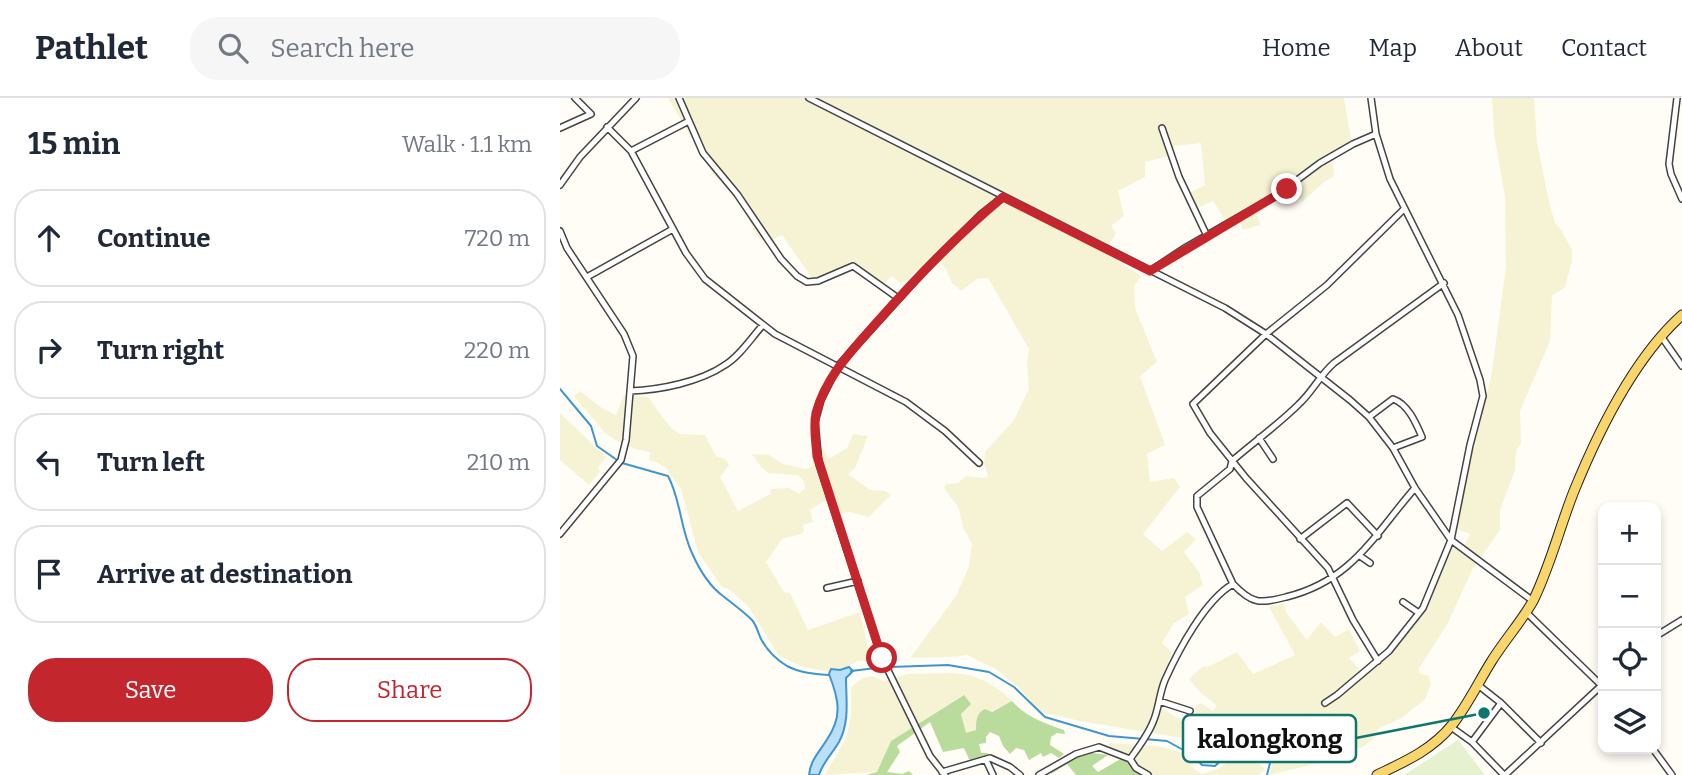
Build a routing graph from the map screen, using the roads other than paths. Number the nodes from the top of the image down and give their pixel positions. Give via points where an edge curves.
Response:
1 (575, 98) edge
2 (636, 98) edge
3 (679, 98) edge
4 (809, 98) edge
5 (1371, 98) edge
6 (1676, 98) edge
7 (689, 121) junction
8 (607, 127) junction
9 (560, 128) edge
10 (1162, 128) dead end
11 (1376, 134) junction
12 (631, 151) junction
13 (560, 185) edge
14 (1003, 197) junction
15 (1682, 199) edge
16 (1404, 209) junction
17 (673, 229) junction
18 (560, 231) edge
19 (1206, 236) junction
20 (1150, 271) junction
21 (587, 278) junction
22 (1444, 283) junction
23 (898, 298) junction
24 (1682, 315) edge
25 (763, 325) junction
26 (1266, 334) junction
27 (1661, 336) junction
28 (838, 366) junction
29 (1682, 366) edge
30 (1320, 376) junction
31 (630, 391) junction
32 (1369, 417) junction
33 (1259, 438) junction
34 (1393, 448) junction
35 (1273, 460) dead end
36 (1232, 461) junction
37 (979, 463) dead end
38 (1415, 488) junction
39 (560, 534) edge
40 (1378, 536) junction
41 (1300, 539) junction
42 (1451, 540) junction
43 (1360, 556) junction
44 (1370, 563) dead end
45 (1333, 578) junction
46 (858, 581) junction
47 (1233, 584) junction
48 (827, 588) dead end
49 (1533, 600) junction
50 (1404, 602) dead end
51 (1526, 612) junction
52 (1419, 613) junction
53 (1682, 620) edge
54 (1661, 633) edge
55 (1378, 661) junction
56 (1598, 681) edge
57 (1478, 685) junction
58 (1598, 691) edge
59 (1159, 701) junction
60 (1325, 703) dead end
61 (1501, 703) junction
62 (1190, 710) dead end
63 (1451, 727) junction
64 (1472, 742) junction
65 (1541, 743) junction
66 (1657, 754) edge
67 (1130, 759) junction
68 (986, 760) junction
69 (944, 774) edge
70 (1383, 774) edge
71 (993, 775) edge
72 (1020, 775) edge
73 (1039, 775) edge
74 (1148, 775) edge
75 (1504, 775) edge
76 (1672, 775) edge

1 - 9 street via 591,114
2 - 8 street
3 - 7 street
4 - 14 street
5 - 11 street
6 - 15 street via 1669,164
7 - 12 street
7 - 23 street via 703,153 797,276 807,282 818,281 853,266
8 - 12 street
8 - 13 street
10 - 19 street
11 - 16 street
11 - 19 street via 1320,163 1287,189
12 - 17 street
14 - 20 street
14 - 23 street
16 - 22 street
16 - 26 street via 1327,285
17 - 21 street
17 - 25 street via 699,274
18 - 21 street
19 - 20 street
20 - 26 street
21 - 31 street via 631,347
22 - 30 street
22 - 42 street via 1483,396
23 - 28 street
24 - 27 main road
25 - 28 street
25 - 31 street via 717,370 691,380
26 - 30 street
26 - 36 street via 1193,404
27 - 29 street
27 - 49 main road via 1596,442
28 - 37 street via 906,402
28 - 46 street via 818,407 815,439
30 - 32 street
30 - 33 street via 1297,407
31 - 39 street via 621,460
32 - 34 street
32 - 34 street via 1393,399 1408,411 1422,437
33 - 35 street
33 - 36 street
34 - 38 street
36 - 41 street
36 - 47 street via 1230,469 1196,498
38 - 40 street
38 - 42 street
40 - 41 street via 1347,503
40 - 43 street
41 - 45 street
42 - 49 street
42 - 52 street
43 - 44 street
43 - 45 street
45 - 47 street via 1304,592 1260,602 1247,598
45 - 55 street
46 - 48 street
46 - 69 street via 882,658 930,756
47 - 59 street via 1208,605 1164,682
49 - 51 main road
50 - 52 street
51 - 56 street
51 - 57 main road
52 - 55 street
53 - 54 street
55 - 60 street
57 - 61 street
57 - 63 main road
58 - 65 street
59 - 62 street
59 - 67 street via 1153,723
61 - 64 street
61 - 65 street
63 - 64 street
63 - 70 main road via 1422,752
64 - 75 street
65 - 75 street
66 - 76 street
67 - 73 street via 1094,747
67 - 74 street
68 - 69 street
68 - 71 street
68 - 72 street via 996,760

